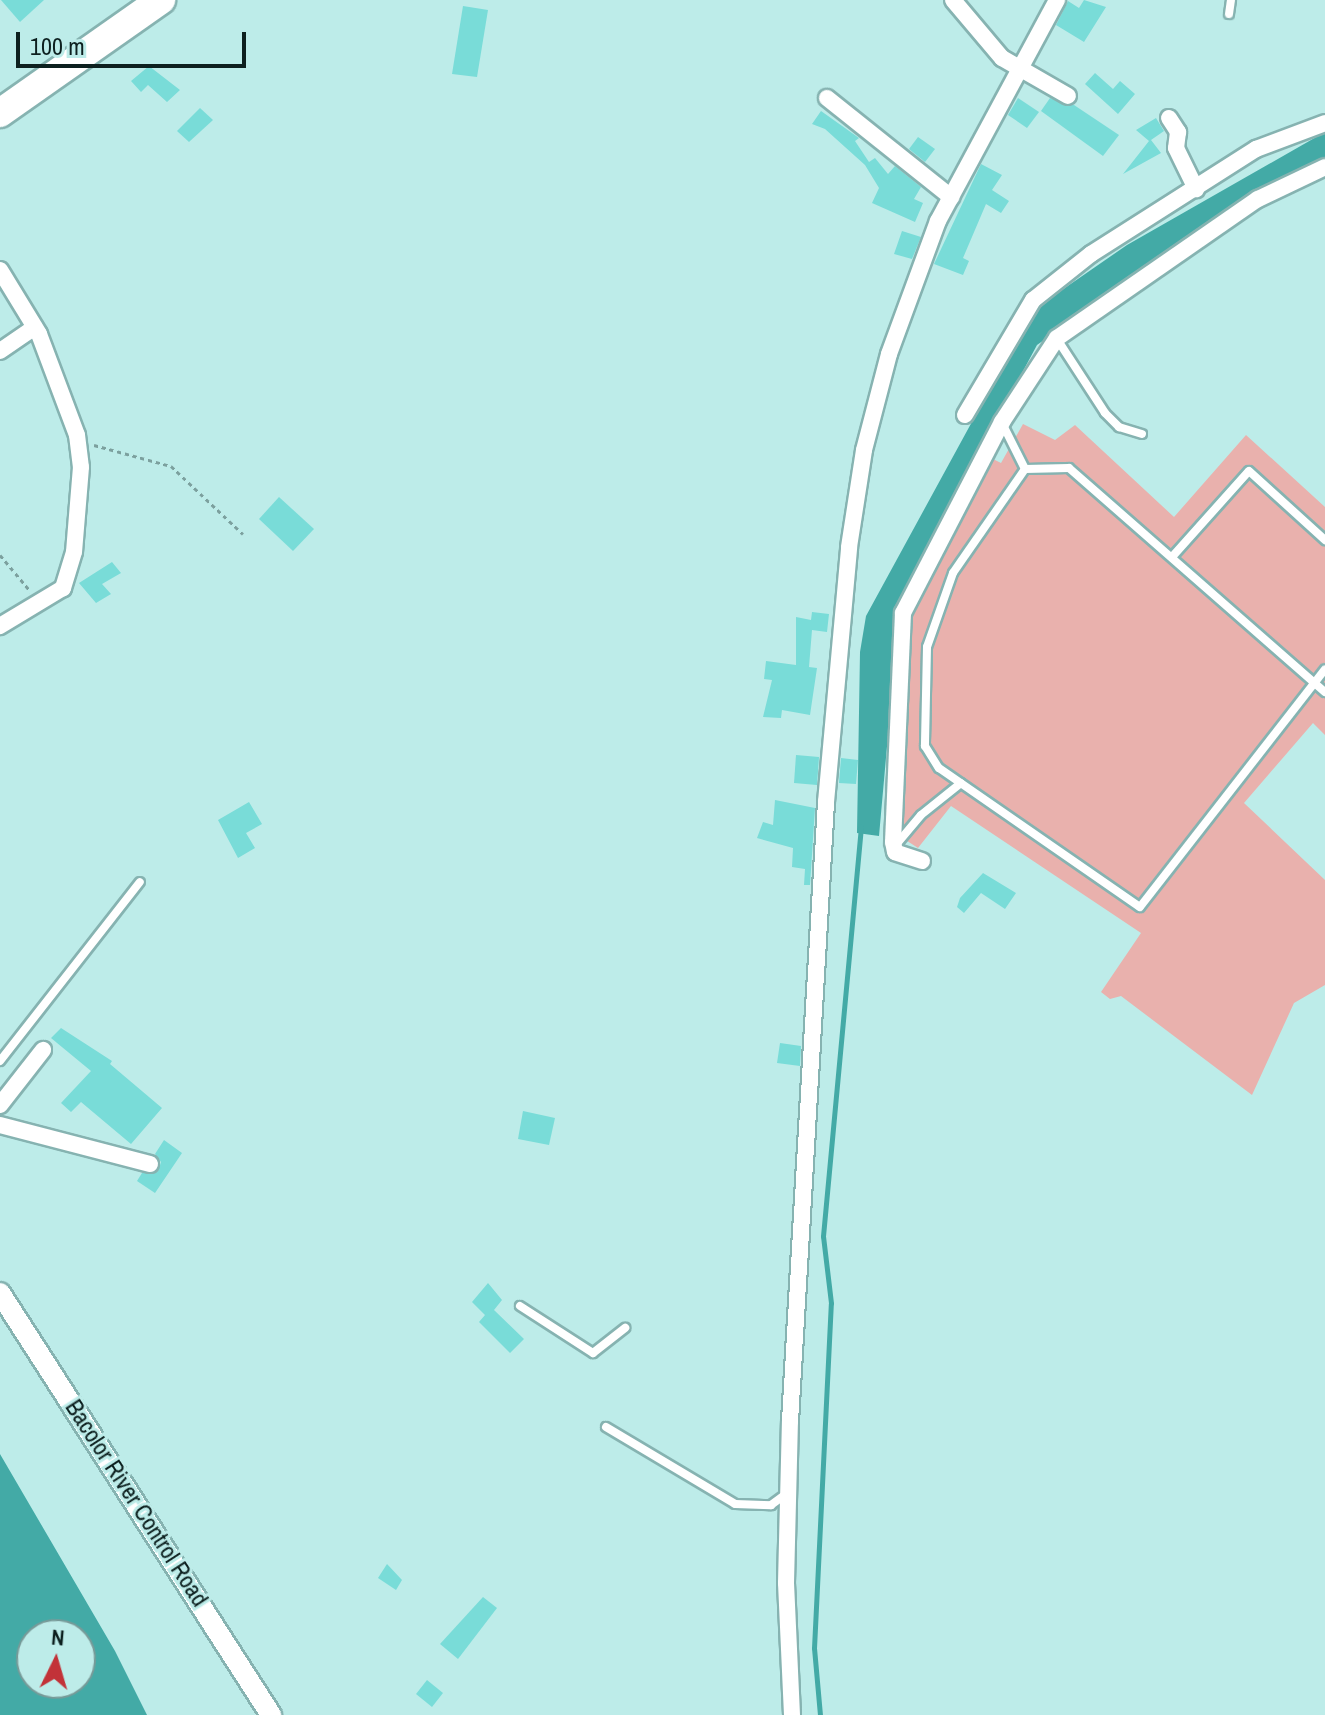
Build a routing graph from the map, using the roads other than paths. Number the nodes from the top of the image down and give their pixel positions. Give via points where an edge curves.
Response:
1 (161, 0) edge
2 (953, 0) edge
3 (1057, 0) edge
4 (1231, 0) edge
5 (1229, 14) dead end
6 (1017, 68) junction
7 (1068, 96) dead end
8 (827, 98) dead end
9 (0, 113) edge
10 (1169, 118) dead end
11 (1325, 123) edge
12 (1325, 167) edge
13 (1196, 189) junction
14 (951, 197) junction
15 (0, 270) edge
16 (35, 327) junction
17 (1057, 338) junction
18 (0, 351) edge
19 (965, 415) dead end
20 (1002, 422) junction
21 (1142, 434) dead end
22 (1025, 469) junction
23 (1325, 540) edge
24 (1172, 557) junction
25 (0, 626) edge
26 (1325, 669) edge
27 (1314, 681) junction
28 (1325, 692) edge
29 (961, 783) junction
30 (894, 847) junction
31 (922, 861) dead end
32 (140, 882) dead end
33 (43, 1050) dead end
34 (0, 1061) edge
35 (0, 1105) edge
36 (0, 1125) edge
37 (150, 1164) dead end
38 (0, 1293) edge
39 (520, 1306) dead end
40 (625, 1328) dead end
41 (606, 1427) dead end
42 (787, 1494) junction
43 (271, 1715) edge
44 (792, 1715) edge

1 - 9 highway
2 - 6 street via 989,46
3 - 6 street
4 - 5 lane
6 - 7 street
6 - 14 street
8 - 14 street
10 - 13 street via 1178,132 1176,148
11 - 13 street via 1256,149
12 - 17 street via 1258,199
13 - 19 street via 1091,254 1033,300
14 - 42 street via 889,354 864,450 849,547 826,802
15 - 16 street
16 - 18 street
16 - 25 street via 77,435 81,467 74,552 63,588
17 - 20 street
17 - 21 lane via 1105,413 1119,427
20 - 22 lane
20 - 30 street via 903,613
22 - 24 lane via 1069,468
22 - 29 lane via 953,573 927,647 925,746 939,768
23 - 24 lane via 1249,471
24 - 27 lane
26 - 27 lane
27 - 28 lane
27 - 29 lane via 1140,907
29 - 30 lane via 921,815
30 - 31 street
32 - 34 lane
33 - 35 street
36 - 37 street
38 - 43 street, Bacolor River Control Road
39 - 40 lane via 593,1353
41 - 42 lane via 735,1504 771,1505
42 - 44 street

